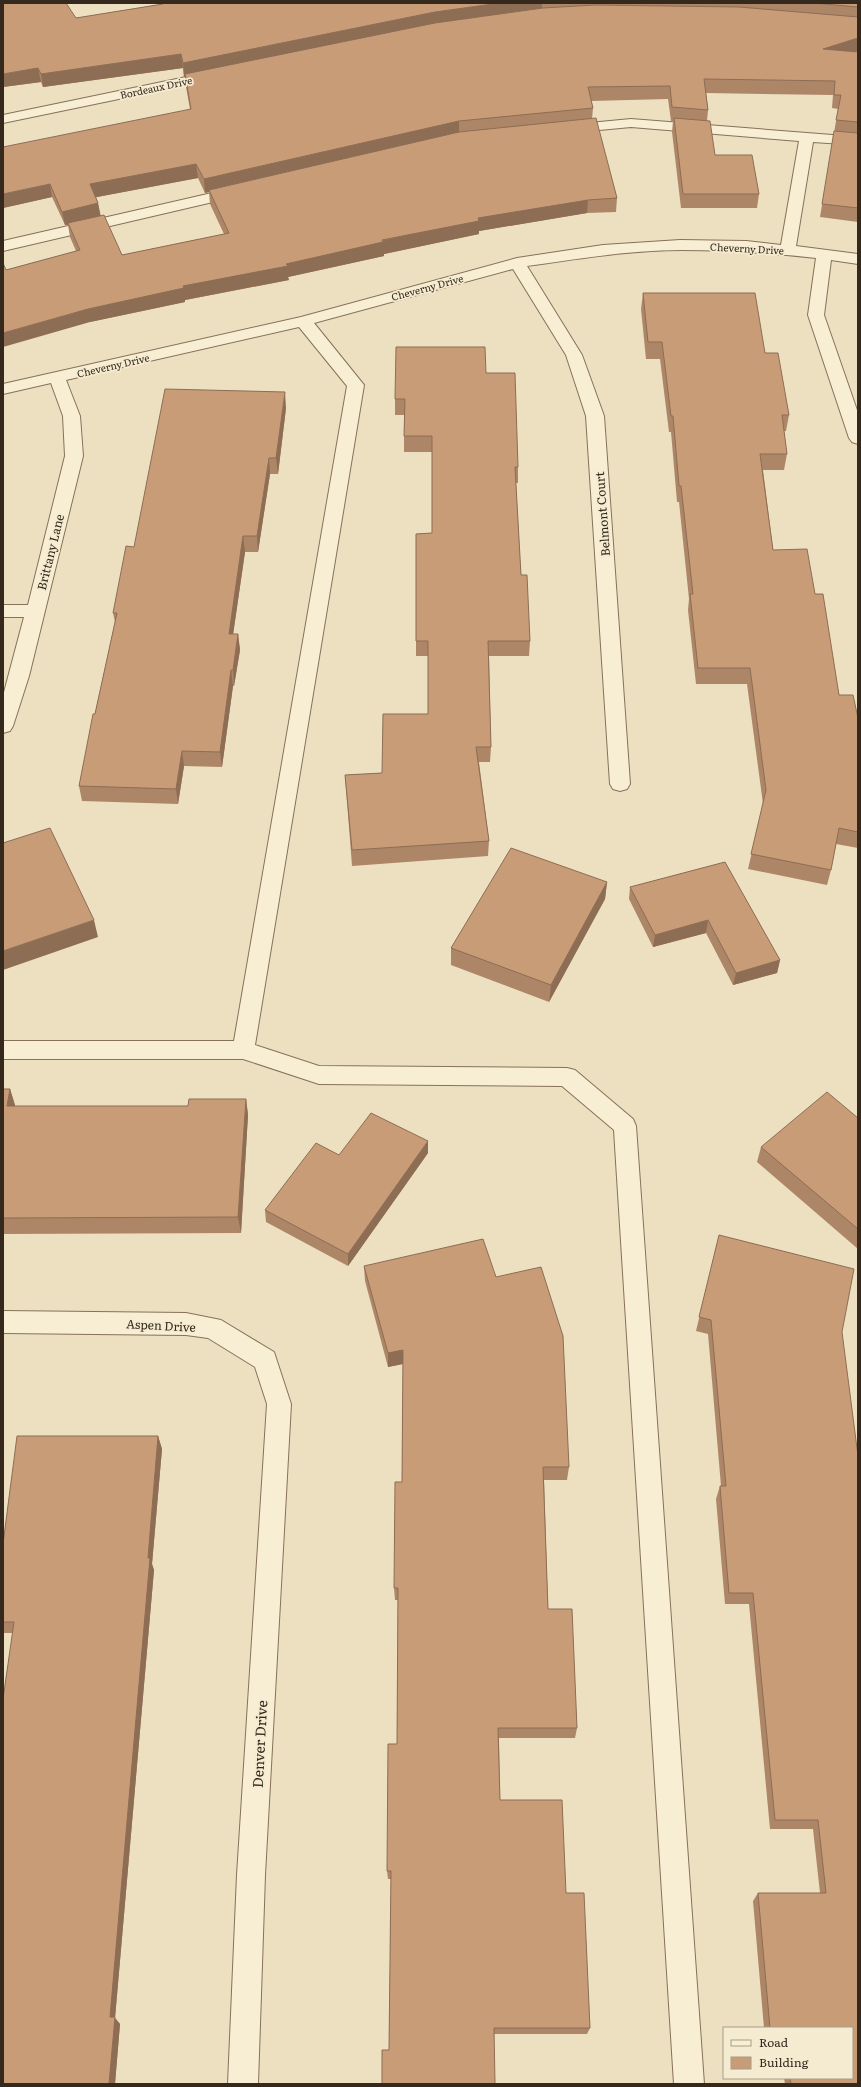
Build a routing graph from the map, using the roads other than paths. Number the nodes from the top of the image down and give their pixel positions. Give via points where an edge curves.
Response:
1 (230, 72) edge
2 (3, 118) edge
3 (553, 131) edge
4 (807, 136) junction
5 (858, 140) edge
6 (250, 189) edge
7 (3, 246) edge
8 (788, 250) junction
9 (824, 254) junction
10 (858, 259) edge
11 (517, 263) junction
12 (303, 321) junction
13 (56, 378) junction
14 (3, 389) edge
15 (858, 438) edge
16 (3, 611) edge
17 (35, 611) junction
18 (3, 726) edge
19 (620, 784) dead end
20 (3, 1050) edge
21 (243, 1050) junction
22 (3, 1322) edge
23 (279, 1404) joint
24 (243, 2084) edge
25 (689, 2084) edge

1 - 2 street, Bordeaux Drive
3 - 4 street via 631,123
4 - 5 street
4 - 8 street
6 - 7 street
8 - 9 street, Cheverny Drive
8 - 11 street, Cheverny Drive via 746,246 680,245 603,250
9 - 10 street, Cheverny Drive
9 - 15 street via 816,315
11 - 12 street, Cheverny Drive
11 - 19 street, Belmont Court via 574,355 595,416
12 - 13 street, Cheverny Drive
12 - 21 street via 356,385
13 - 14 street, Cheverny Drive
13 - 17 street, Brittany Lane via 67,399 74,422 74,456
16 - 17 street
17 - 18 street, Brittany Lane via 19,676
20 - 21 street
21 - 25 street via 319,1075 567,1077 625,1126
22 - 23 street, Aspen Drive via 186,1324 212,1328 265,1360
23 - 24 street, Denver Drive via 252,1867

